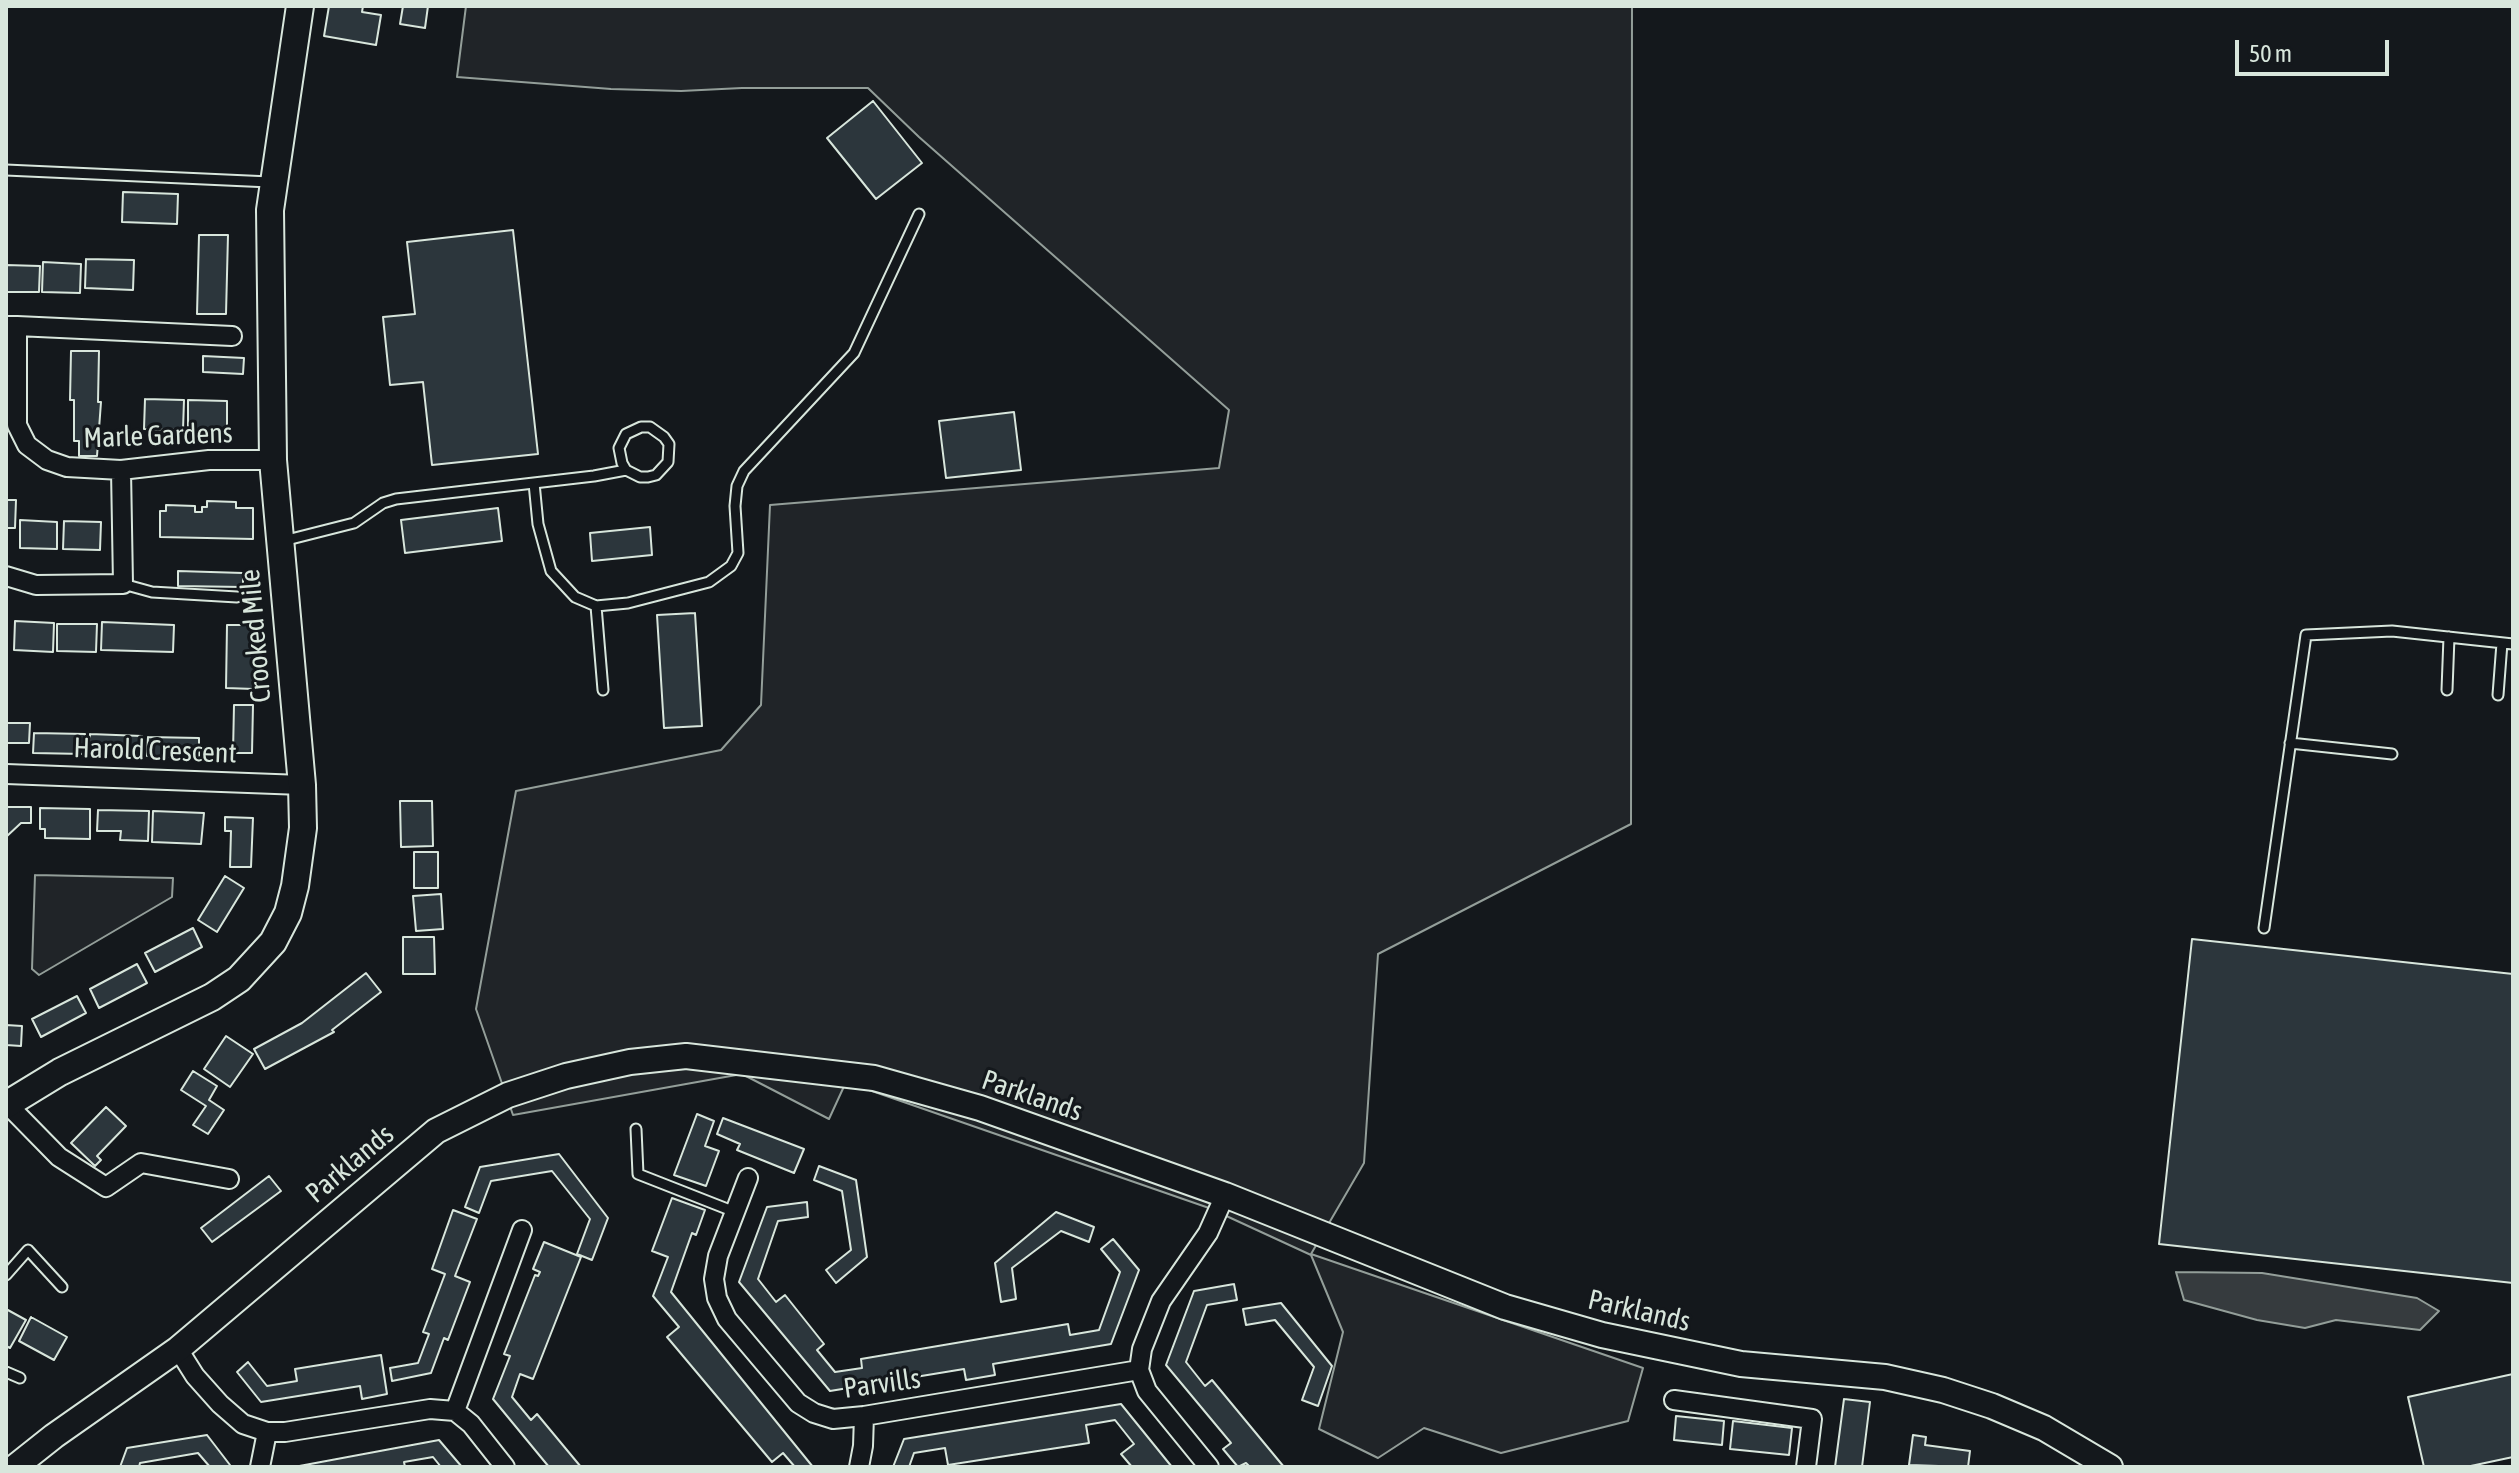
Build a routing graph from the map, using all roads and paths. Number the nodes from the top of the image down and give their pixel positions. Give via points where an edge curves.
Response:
1 (300, 6) edge
2 (6, 170) edge
3 (274, 182) junction
4 (919, 214) dead end
5 (12, 326) edge
6 (232, 336) dead end
7 (273, 460) junction
8 (121, 470) junction
9 (626, 470) junction
10 (534, 483) junction
11 (280, 541) junction
12 (6, 576) edge
13 (123, 584) junction
14 (237, 597) dead end
15 (596, 606) junction
16 (2449, 637) junction
17 (2502, 643) junction
18 (2513, 644) edge
19 (603, 690) dead end
20 (2447, 690) dead end
21 (2498, 695) dead end
22 (2290, 743) junction
23 (2392, 754) dead end
24 (6, 774) edge
25 (302, 785) junction
26 (2264, 928) dead end
27 (7, 1104) edge
28 (636, 1129) dead end
29 (748, 1178) dead end
30 (229, 1179) dead end
31 (1225, 1195) junction
32 (735, 1212) junction
33 (522, 1230) dead end
34 (6, 1275) edge
35 (62, 1287) dead end
36 (178, 1349) junction
37 (1139, 1370) junction
38 (6, 1372) edge
39 (20, 1378) dead end
40 (1674, 1400) dead end
41 (455, 1411) junction
42 (864, 1416) junction
43 (267, 1432) junction
44 (15, 1467) edge
45 (260, 1467) edge
46 (505, 1467) edge
47 (859, 1467) edge
48 (1209, 1467) edge
49 (1806, 1467) edge
50 (2110, 1467) edge

1 - 3 main road, Crooked Mile
2 - 3 lane
3 - 7 main road, Crooked Mile
4 - 15 lane via 854,353 744,471 735,506 738,553 731,566 709,582
5 - 6 street, Marle Gardens
5 - 8 street, Marle Gardens via 17,425 27,445 67,467
7 - 8 street, Marle Gardens via 209,460
7 - 11 main road, Crooked Mile
8 - 13 street
9 - 9 lane via 648,477 663,469 670,453 664,437 650,427 626,434 619,448
9 - 10 lane
10 - 11 lane via 396,499 354,523
10 - 15 lane via 551,571 575,597
11 - 25 main road, Crooked Mile
12 - 13 street via 36,585
13 - 14 lane via 152,592
15 - 19 lane
16 - 17 lane
16 - 20 lane
16 - 22 lane via 2392,631 2306,635
17 - 18 lane
17 - 21 lane
22 - 23 lane
22 - 26 lane
24 - 25 street, Harold Crescent
25 - 27 main road, Crooked Mile via 303,828 288,913 273,942 239,979
27 - 30 street via 59,1157 106,1187 141,1163
28 - 32 lane via 638,1174
29 - 32 street, Parvills
31 - 36 street, Parklands via 980,1108 874,1078 686,1056 630,1062 508,1095 436,1131
31 - 37 street via 1208,1233 1161,1301
31 - 50 street, Parklands via 1505,1307 1602,1335 1741,1364 1885,1377 1943,1390 2044,1428
32 - 42 street, Parvills via 714,1279 727,1319 798,1403 833,1419
33 - 41 street
34 - 35 lane via 28,1250
36 - 43 street via 220,1404 243,1424
36 - 44 street, Parklands
37 - 42 street, Parvills
37 - 48 street via 1147,1391
38 - 39 lane
40 - 49 street via 1812,1419
41 - 43 street via 430,1409
41 - 46 street
42 - 47 street
43 - 45 street

